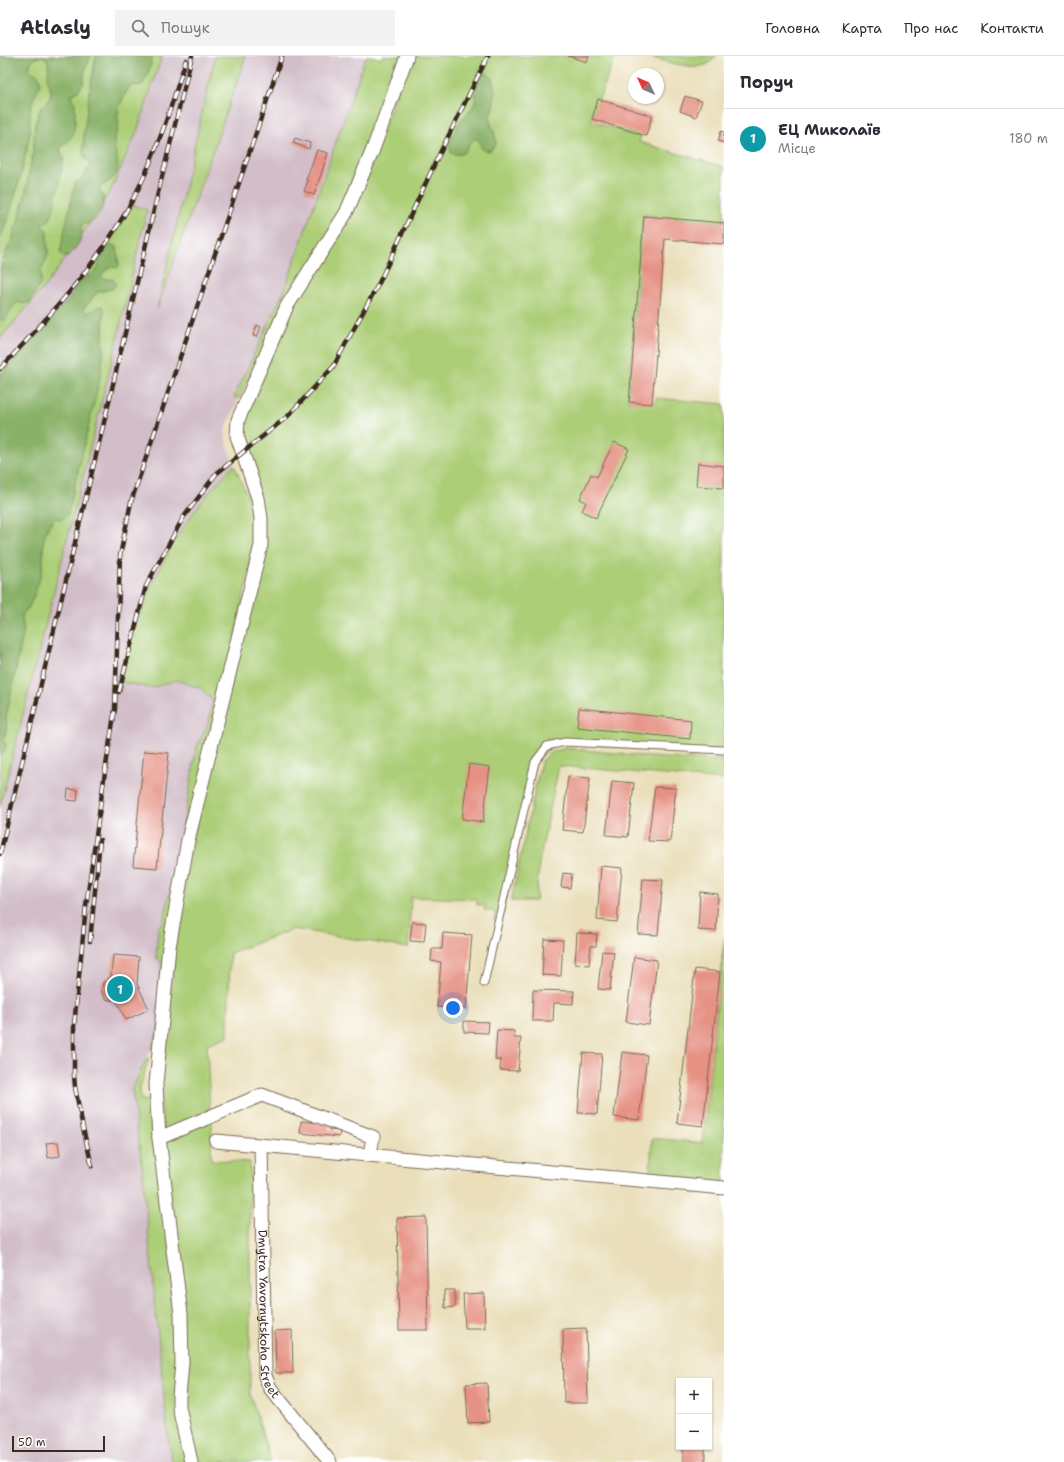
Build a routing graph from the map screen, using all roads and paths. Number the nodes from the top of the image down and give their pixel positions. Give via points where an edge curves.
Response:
1 (407, 56) edge
2 (724, 750) edge
3 (484, 982) dead end
4 (159, 1138) junction
5 (216, 1141) dead end
6 (261, 1146) junction
7 (370, 1154) junction
8 (724, 1188) edge
9 (191, 1462) edge
10 (330, 1462) edge

1 - 4 street via 372,152 346,213 286,306 238,420 237,436 258,498 261,545 188,840 172,932 156,1084
2 - 3 lane via 565,742 547,746 535,762
4 - 7 street via 262,1096 372,1137
4 - 9 street via 181,1314 182,1363 179,1406
5 - 6 street
6 - 7 street
6 - 10 street, Dmytra Yavornytskoho Street via 265,1376 270,1388
7 - 8 street

